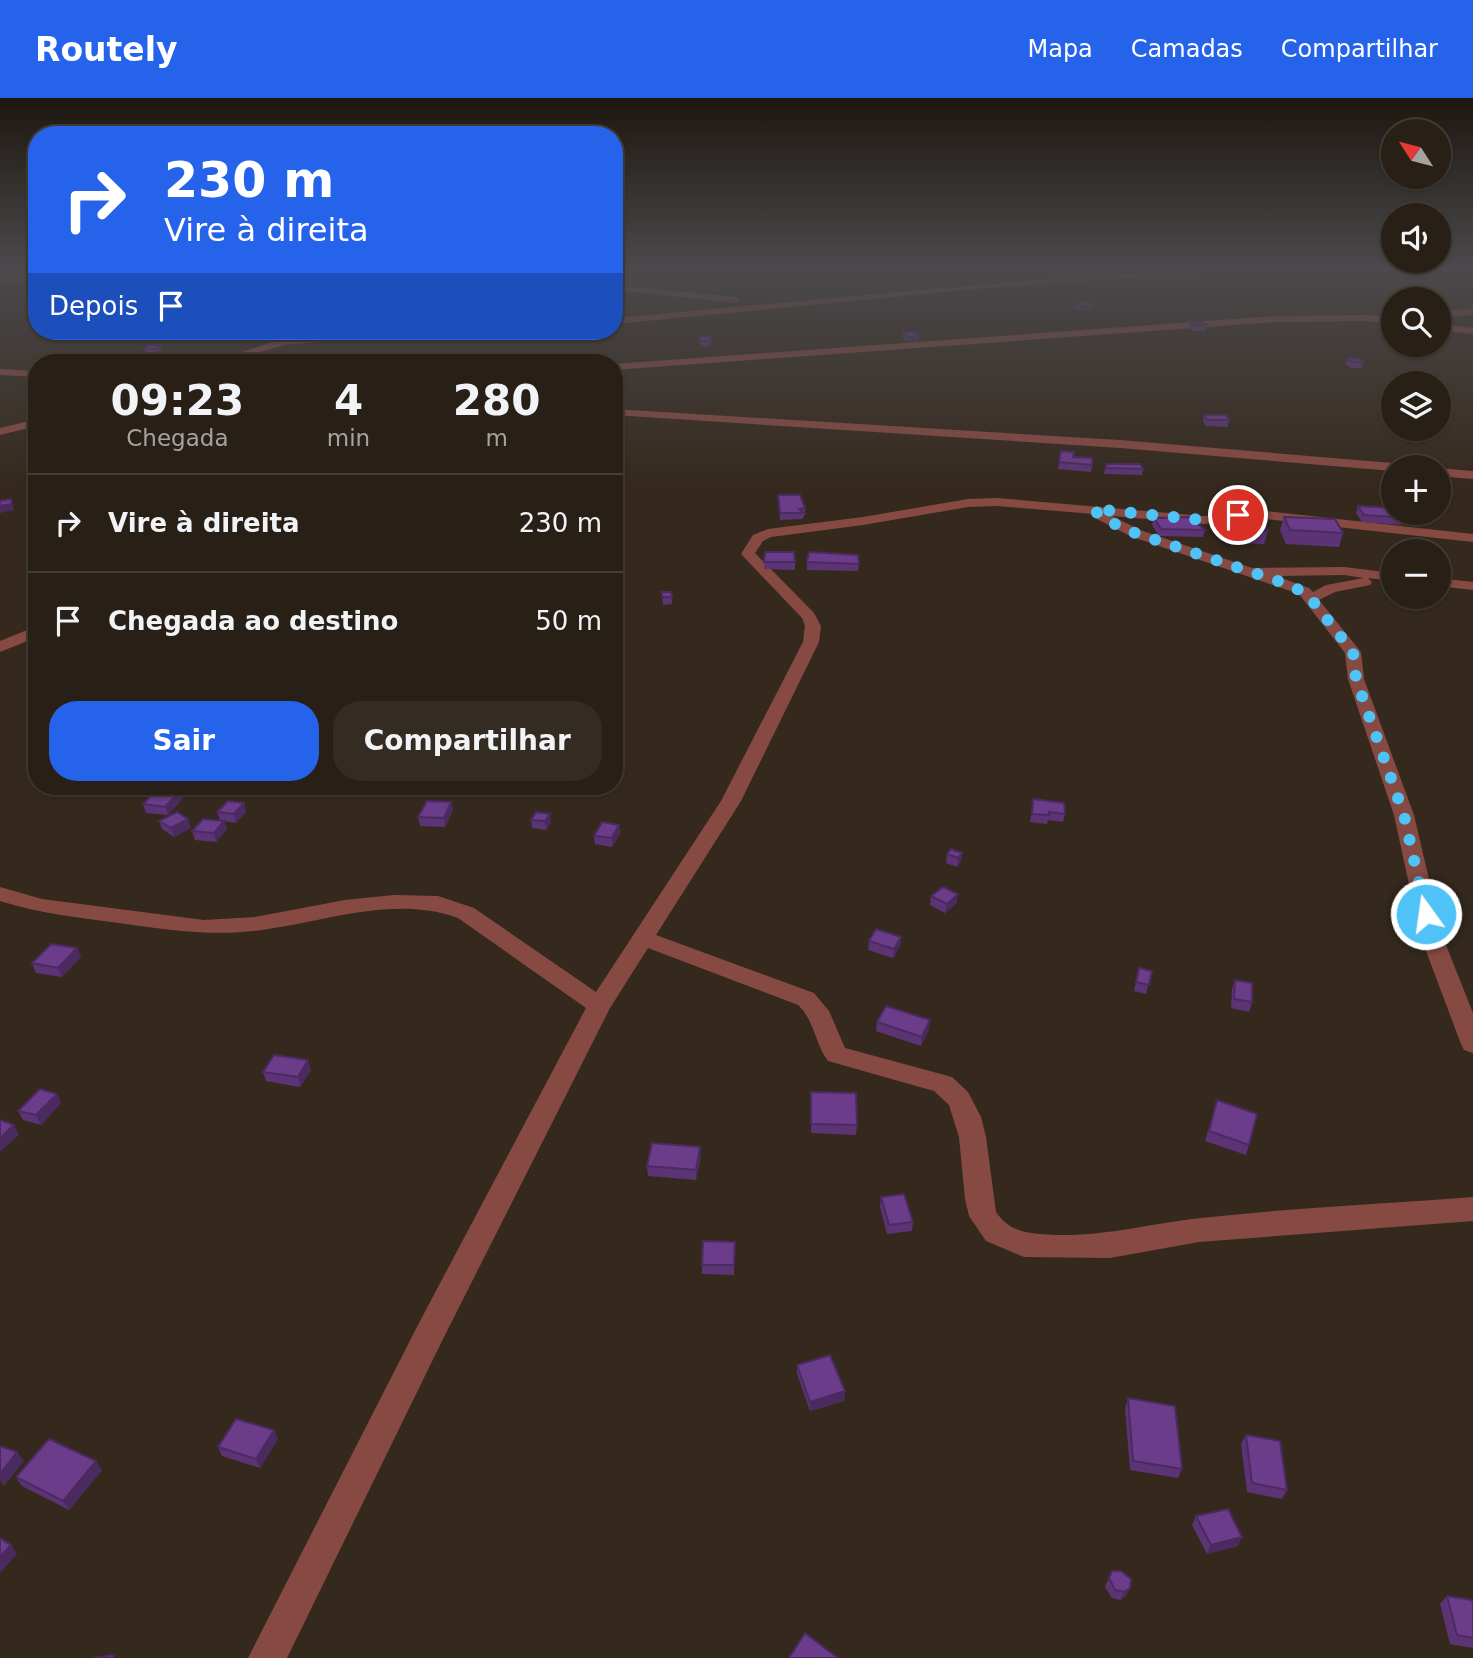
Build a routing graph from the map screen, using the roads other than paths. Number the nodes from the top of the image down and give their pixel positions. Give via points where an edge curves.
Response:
1 (298, 341) edge
2 (975, 341) edge
3 (284, 342) joint
4 (259, 350) junction
5 (244, 354) edge
6 (259, 354) edge
7 (623, 366) edge
8 (0, 372) edge
9 (28, 374) edge
10 (623, 413) edge
11 (28, 425) edge
12 (0, 433) edge
13 (28, 435) edge
14 (1381, 466) edge
15 (1451, 473) edge
16 (1473, 475) edge
17 (1093, 509) junction
18 (1473, 538) edge
19 (1251, 572) junction
20 (1381, 577) edge
21 (1381, 579) edge
22 (1451, 583) edge
23 (1473, 586) edge
24 (1311, 599) junction
25 (28, 635) edge
26 (0, 647) edge
27 (0, 894) edge
28 (643, 938) junction
29 (599, 1006) junction
30 (1473, 1044) edge
31 (1473, 1209) edge
32 (267, 1658) edge

1 - 3 street
2 - 7 street
3 - 4 street
4 - 5 street
4 - 6 street
8 - 9 street
10 - 14 street via 1093,442
11 - 12 street
12 - 13 street
15 - 16 street
17 - 18 street via 1203,520 1265,515
17 - 19 street via 1135,533
17 - 28 street via 968,503 796,527 758,538 748,554 802,607 813,626 811,642 732,801
19 - 20 street
19 - 24 street via 1293,586
21 - 24 street via 1331,588
22 - 23 street
24 - 30 street via 1353,652 1356,679 1404,815 1431,935
25 - 26 street
27 - 29 street via 40,906 204,927 255,924 345,907 438,903 466,913
28 - 29 street
28 - 31 street via 806,999 818,1009 837,1055 943,1084 952,1091 973,1135 981,1214 992,1229 1008,1239 1032,1246 1109,1246 1196,1231
29 - 32 street

